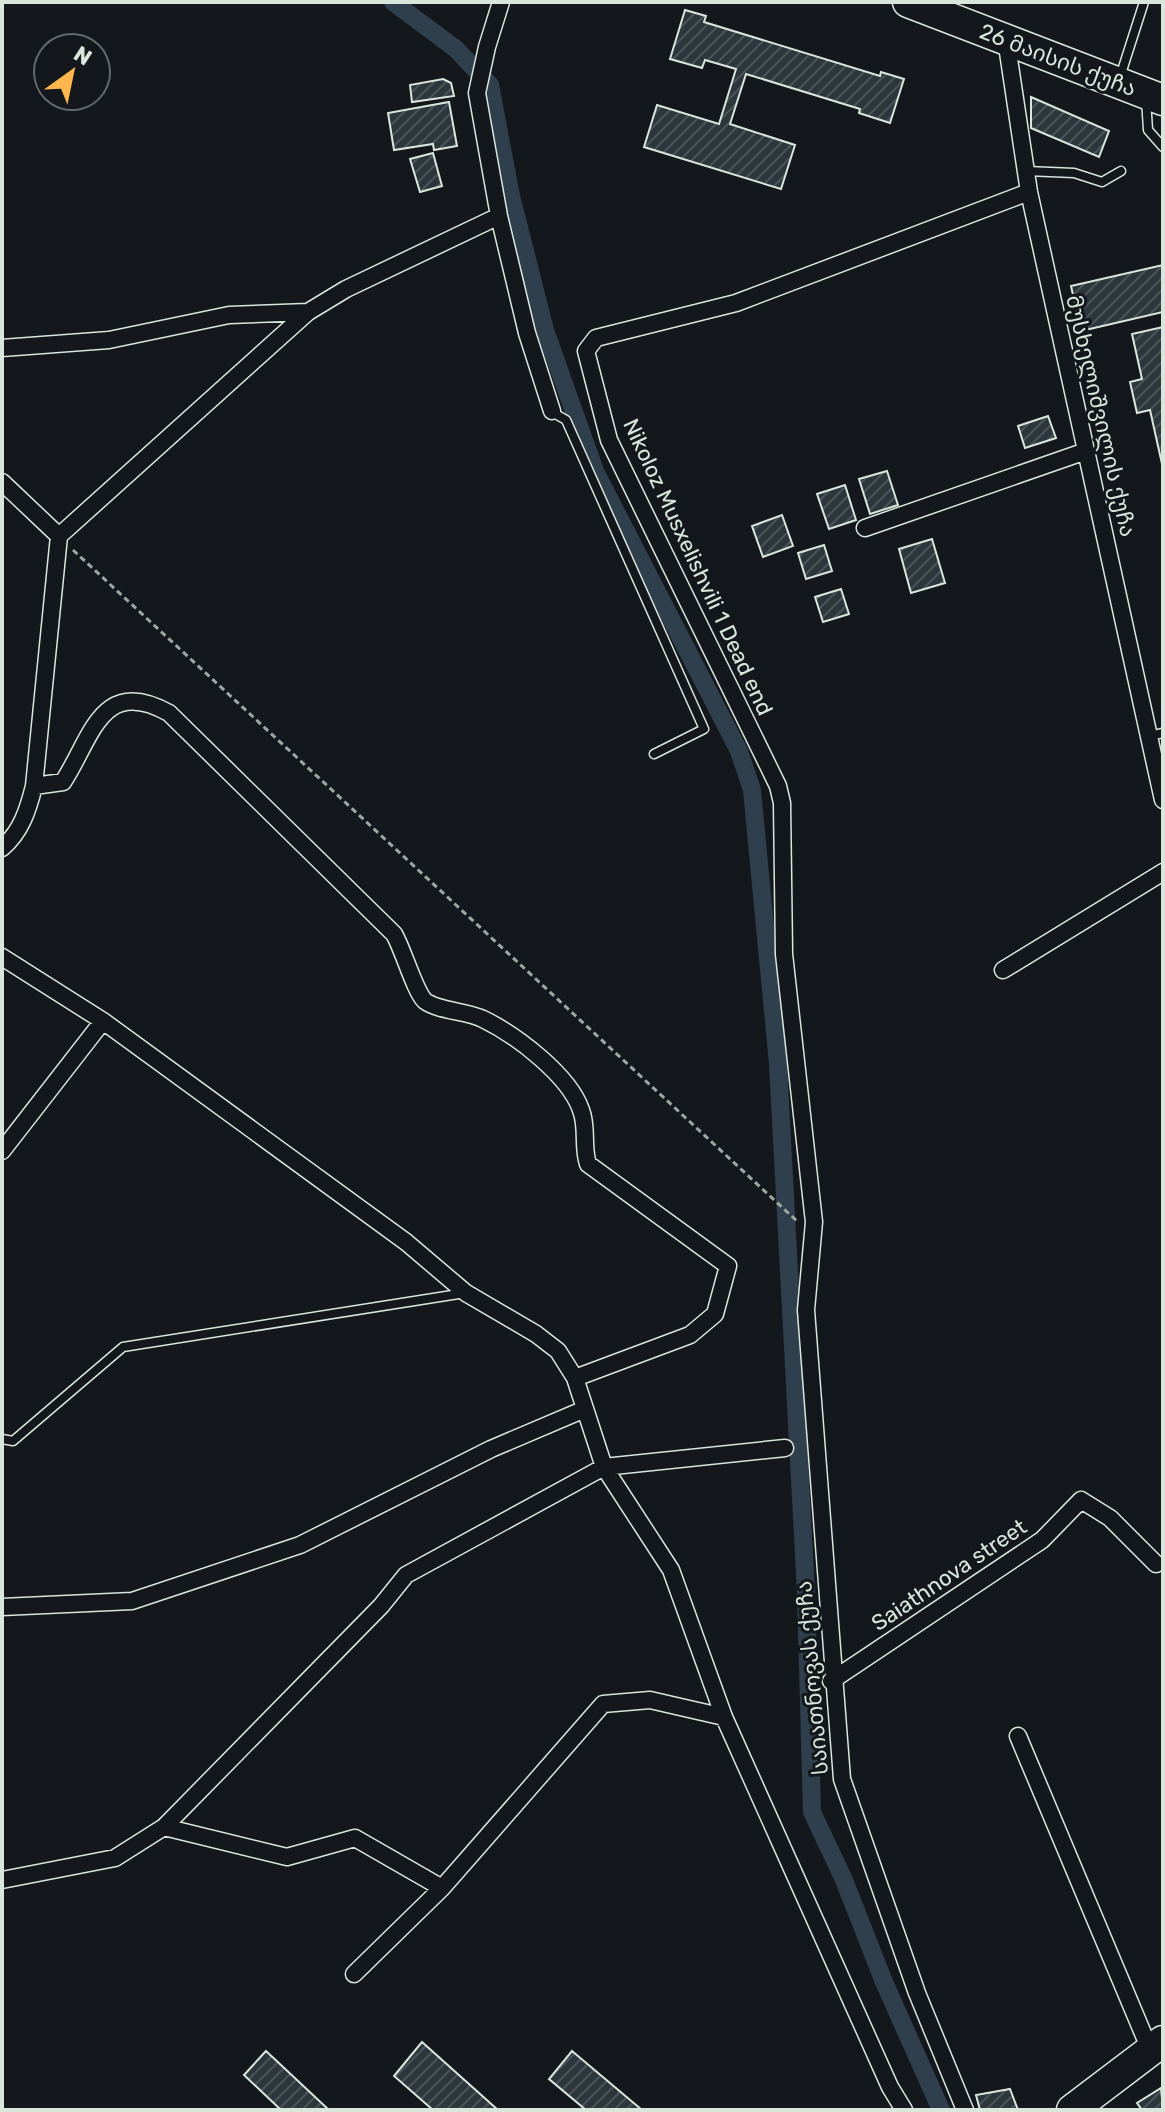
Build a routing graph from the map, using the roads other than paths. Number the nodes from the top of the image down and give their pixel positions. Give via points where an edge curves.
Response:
1 (501, 2) edge
2 (908, 2) edge
3 (1144, 2) edge
4 (1006, 39) junction
5 (1142, 93) edge
6 (1163, 147) edge
7 (1025, 171) junction
8 (1121, 171) dead end
9 (1029, 192) junction
10 (499, 216) junction
11 (308, 312) junction
12 (2, 348) edge
13 (552, 411) joint
14 (1086, 451) junction
15 (2, 482) edge
16 (865, 528) dead end
17 (59, 536) junction
18 (1156, 735) edge
19 (654, 754) dead end
20 (34, 786) junction
21 (1163, 800) edge
22 (2, 848) edge
23 (1163, 872) edge
24 (2, 957) edge
25 (1003, 970) dead end
26 (103, 1021) junction
27 (2, 1151) edge
28 (808, 1223) joint
29 (466, 1293) junction
30 (575, 1378) junction
31 (585, 1409) junction
32 (2, 1439) edge
33 (785, 1448) dead end
34 (604, 1467) junction
35 (1156, 1564) dead end
36 (2, 1607) edge
37 (831, 1681) junction
38 (724, 1717) junction
39 (1018, 1736) dead end
40 (164, 1827) junction
41 (2, 1880) edge
42 (442, 1888) junction
43 (354, 1974) dead end
44 (1156, 2046) edge
45 (904, 2110) edge
46 (965, 2110) edge
47 (1072, 2110) edge

1 - 10 street via 477,93
2 - 4 highway, 26 მაისის ქუჩა
3 - 5 lane
4 - 5 highway, 26 მაისის ქუჩა
4 - 7 street, მუსხელიშვილის ქუჩა
5 - 6 lane via 1148,130
7 - 8 lane via 1074,173 1102,182
7 - 9 street, მუსხელიშვილის ქუჩა
9 - 14 street, მუსხელიშვილის ქუჩა
9 - 28 street, Nikoloz Musxelishvili 1 Dead end via 736,303 596,338 586,351 609,440 778,786 784,954
10 - 11 street
10 - 13 street
11 - 12 street via 229,315 109,340
11 - 17 street
13 - 19 lane via 566,420 704,729
14 - 16 street
14 - 18 street, მუსხელიშვილის ქუჩა
15 - 17 street
17 - 20 street
18 - 21 street, მუსხელიშვილის ქუჩა
20 - 22 street via 26,816
20 - 30 street via 63,782 93,726 122,702 137,699 169,713 394,934 427,1003 484,1019 538,1055 565,1083 581,1108 588,1164 728,1266 715,1314 690,1335
23 - 25 street
24 - 26 street
26 - 27 street
26 - 29 street via 406,1242
28 - 37 street, საიათნოვას ქუჩა via 806,1310
29 - 30 street via 558,1351
29 - 32 lane via 123,1347 13,1441
30 - 31 street
31 - 34 street
31 - 36 street via 491,1449 300,1545 132,1601
33 - 34 street
34 - 38 street via 671,1570
34 - 40 street via 406,1575
35 - 37 street, Saiathnova street via 1110,1518 1081,1500 1042,1540
37 - 46 street, საიათნოვას ქუჩა via 842,1779 917,1993
38 - 42 street via 650,1700 603,1704
38 - 45 street
39 - 44 street
40 - 41 street via 115,1858
40 - 42 street via 287,1857 355,1838
42 - 43 street
44 - 47 highway

